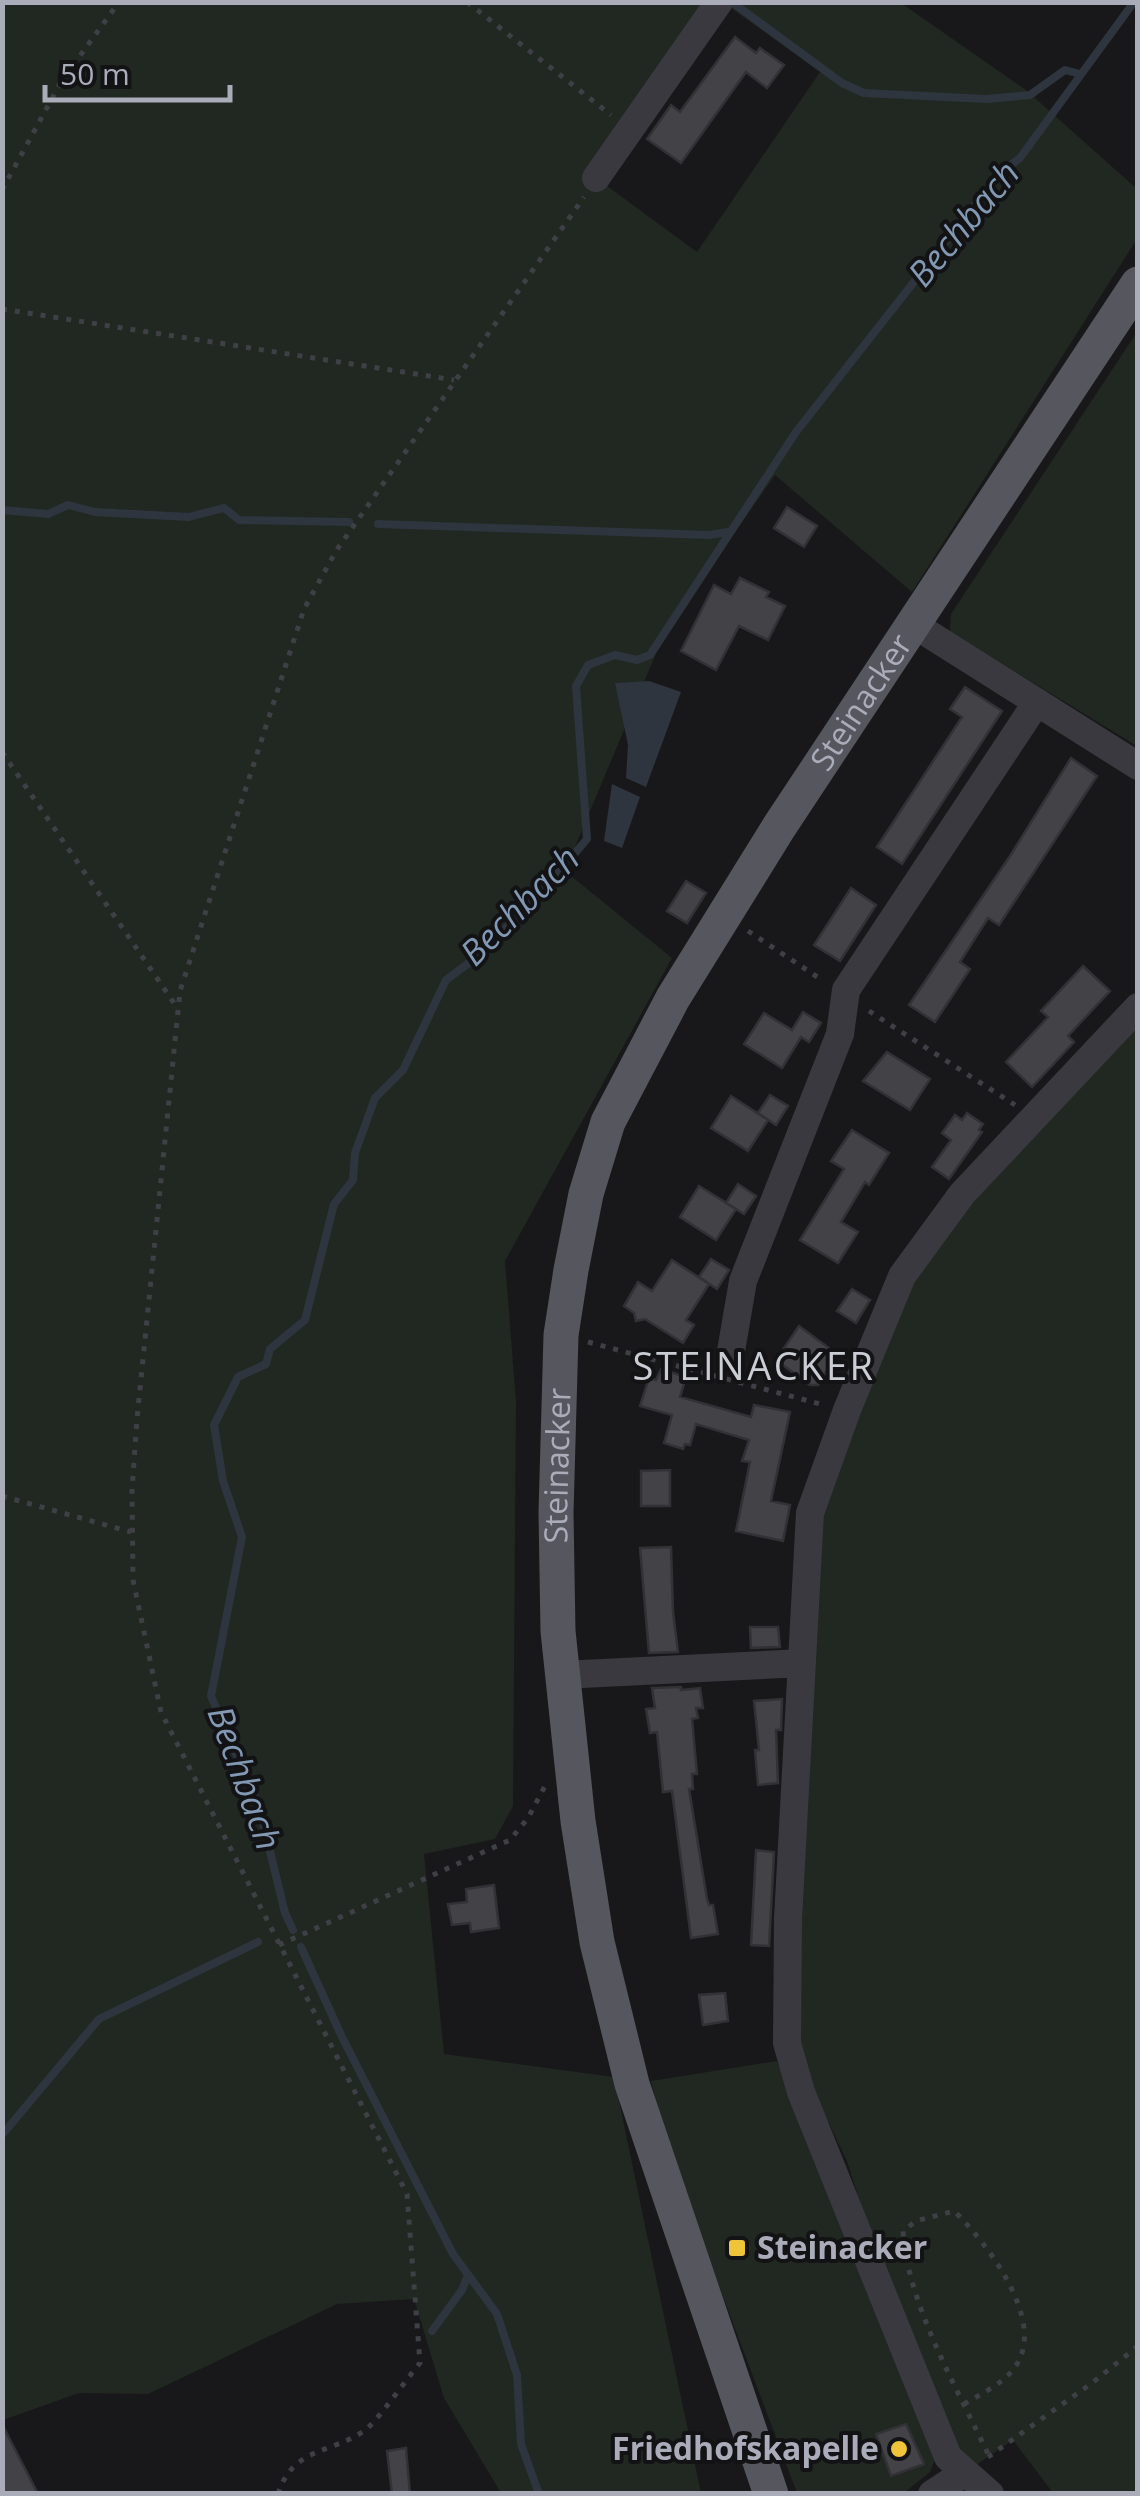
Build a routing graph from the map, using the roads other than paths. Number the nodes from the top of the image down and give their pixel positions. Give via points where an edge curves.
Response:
1 (719, 2) edge
2 (596, 178) road end
3 (1138, 284) edge
4 (913, 624) junction
5 (1038, 702) junction
6 (1138, 766) edge
7 (1138, 1007) edge
8 (731, 1351) dead end
9 (802, 1663) junction
10 (562, 1675) junction
11 (964, 2473) junction
12 (770, 2494) edge
13 (932, 2494) edge
14 (990, 2494) edge

1 - 2 street
3 - 4 main road, Steinacker
4 - 5 street, Steinacker
4 - 10 main road, Steinacker via 672,998 608,1122 586,1194 561,1335 556,1512
5 - 6 street, Steinacker
5 - 8 street via 845,995 840,1034 743,1282
7 - 9 street via 962,1194 902,1276 810,1512
9 - 10 street
9 - 11 street via 786,2043 948,2457
10 - 12 main road, Steinacker via 598,1942 632,2084
11 - 13 street
11 - 14 street

